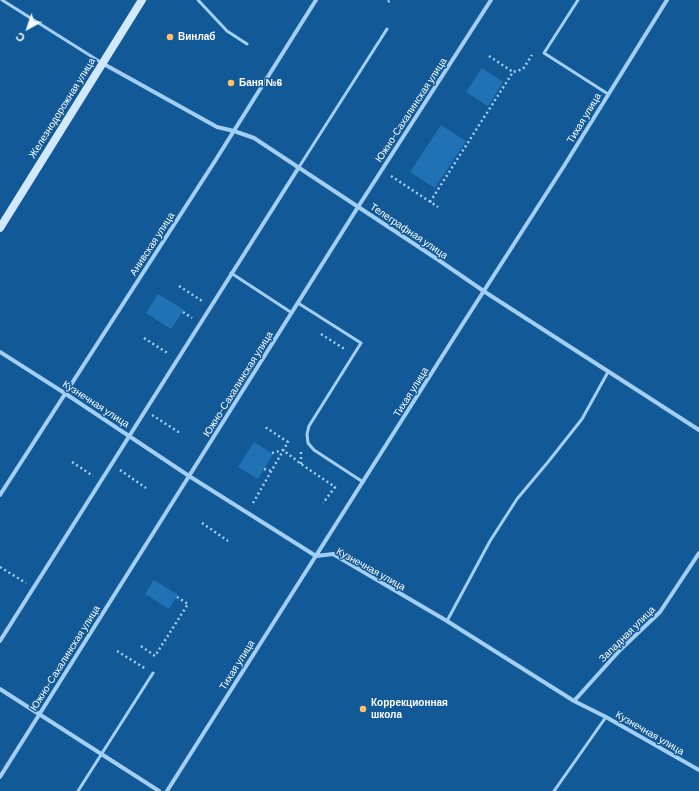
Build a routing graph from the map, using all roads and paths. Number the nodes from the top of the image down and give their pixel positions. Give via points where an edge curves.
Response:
1 (2, 0) edge
2 (142, 0) edge
3 (198, 0) edge
4 (316, 0) edge
5 (491, 0) edge
6 (578, 0) edge
7 (667, 0) edge
8 (388, 29) dead end
9 (247, 44) dead end
10 (532, 55) dead end
11 (489, 56) dead end
12 (102, 63) junction
13 (513, 72) junction
14 (608, 94) junction
15 (234, 131) junction
16 (299, 168) junction
17 (391, 176) dead end
18 (430, 202) junction
19 (358, 206) junction
20 (438, 207) dead end
21 (0, 228) edge
22 (232, 274) junction
23 (179, 286) dead end
24 (485, 292) junction
25 (202, 301) dead end
26 (298, 302) junction
27 (183, 312) dead end
28 (292, 313) junction
29 (192, 318) dead end
30 (321, 334) dead end
31 (144, 338) dead end
32 (346, 350) dead end
33 (0, 352) edge
34 (169, 354) dead end
35 (608, 372) junction
36 (66, 394) junction
37 (152, 415) dead end
38 (265, 427) dead end
39 (699, 430) edge
40 (180, 434) dead end
41 (130, 436) junction
42 (283, 450) junction
43 (301, 451) dead end
44 (272, 453) dead end
45 (72, 462) dead end
46 (301, 464) junction
47 (264, 469) dead end
48 (120, 470) dead end
49 (271, 471) junction
50 (190, 476) junction
51 (95, 477) dead end
52 (363, 482) junction
53 (146, 488) dead end
54 (0, 495) edge
55 (253, 503) dead end
56 (323, 503) dead end
57 (202, 523) dead end
58 (228, 541) dead end
59 (699, 553) edge
60 (316, 556) junction
61 (0, 567) edge
62 (26, 584) dead end
63 (177, 597) dead end
64 (447, 621) junction
65 (0, 641) edge
66 (141, 646) dead end
67 (117, 651) dead end
68 (146, 670) dead end
69 (153, 673) dead end
70 (0, 689) edge
71 (574, 701) junction
72 (40, 713) junction
73 (606, 717) junction
74 (102, 755) junction
75 (699, 770) edge
76 (0, 777) edge
77 (78, 791) edge
78 (159, 791) edge
79 (167, 791) edge
80 (554, 791) edge

1 - 12 lane
2 - 12 main road, Железнодорожная улица
3 - 9 lane via 227,31
4 - 15 street, Анивская улица
5 - 19 street, Южно-Сахалинская улица
6 - 14 lane via 544,53
7 - 14 street, Тихая улица
8 - 16 lane
10 - 13 path via 523,70
11 - 13 path
12 - 15 street, Телеграфная улица via 217,127
12 - 21 main road, Железнодорожная улица
13 - 18 path
14 - 24 street, Тихая улица
15 - 16 street, Телеграфная улица via 254,138
15 - 36 street, Анивская улица
16 - 19 street, Телеграфная улица
16 - 22 street
17 - 18 path
18 - 20 path
19 - 24 street, Телеграфная улица
19 - 26 street, Южно-Сахалинская улица
22 - 28 lane
22 - 41 street
23 - 25 path
24 - 35 street, Телеграфная улица
24 - 52 street, Тихая улица
26 - 28 street, Южно-Сахалинская улица
26 - 52 lane via 361,343 309,426 307,434 308,442 314,450
27 - 29 path
28 - 50 street, Южно-Сахалинская улица
30 - 32 path
31 - 34 path
33 - 36 street, Кузнечная улица
35 - 39 street, Телеграфная улица
35 - 64 lane via 582,418 513,505 490,541
36 - 41 street, Кузнечная улица
36 - 54 street, Анивская улица
37 - 40 path
38 - 42 path via 288,442
41 - 50 street, Кузнечная улица
41 - 65 street
42 - 44 path
42 - 46 path
42 - 49 path
43 - 46 path
45 - 51 path
46 - 56 path via 335,487
47 - 49 path
48 - 53 path
49 - 55 path
50 - 60 street, Кузнечная улица
50 - 72 street, Южно-Сахалинская улица
52 - 60 street, Тихая улица
57 - 58 path
59 - 71 street, Западная улица via 660,612 620,650
60 - 64 street, Кузнечная улица via 333,554
60 - 79 street, Тихая улица
61 - 62 path
63 - 66 path via 188,604 155,656
64 - 71 street, Кузнечная улица
67 - 68 path
69 - 74 lane
70 - 72 street
71 - 73 street, Кузнечная улица
72 - 74 street
72 - 76 street, Южно-Сахалинская улица
73 - 75 street, Кузнечная улица
73 - 80 lane
74 - 77 lane
74 - 78 street

